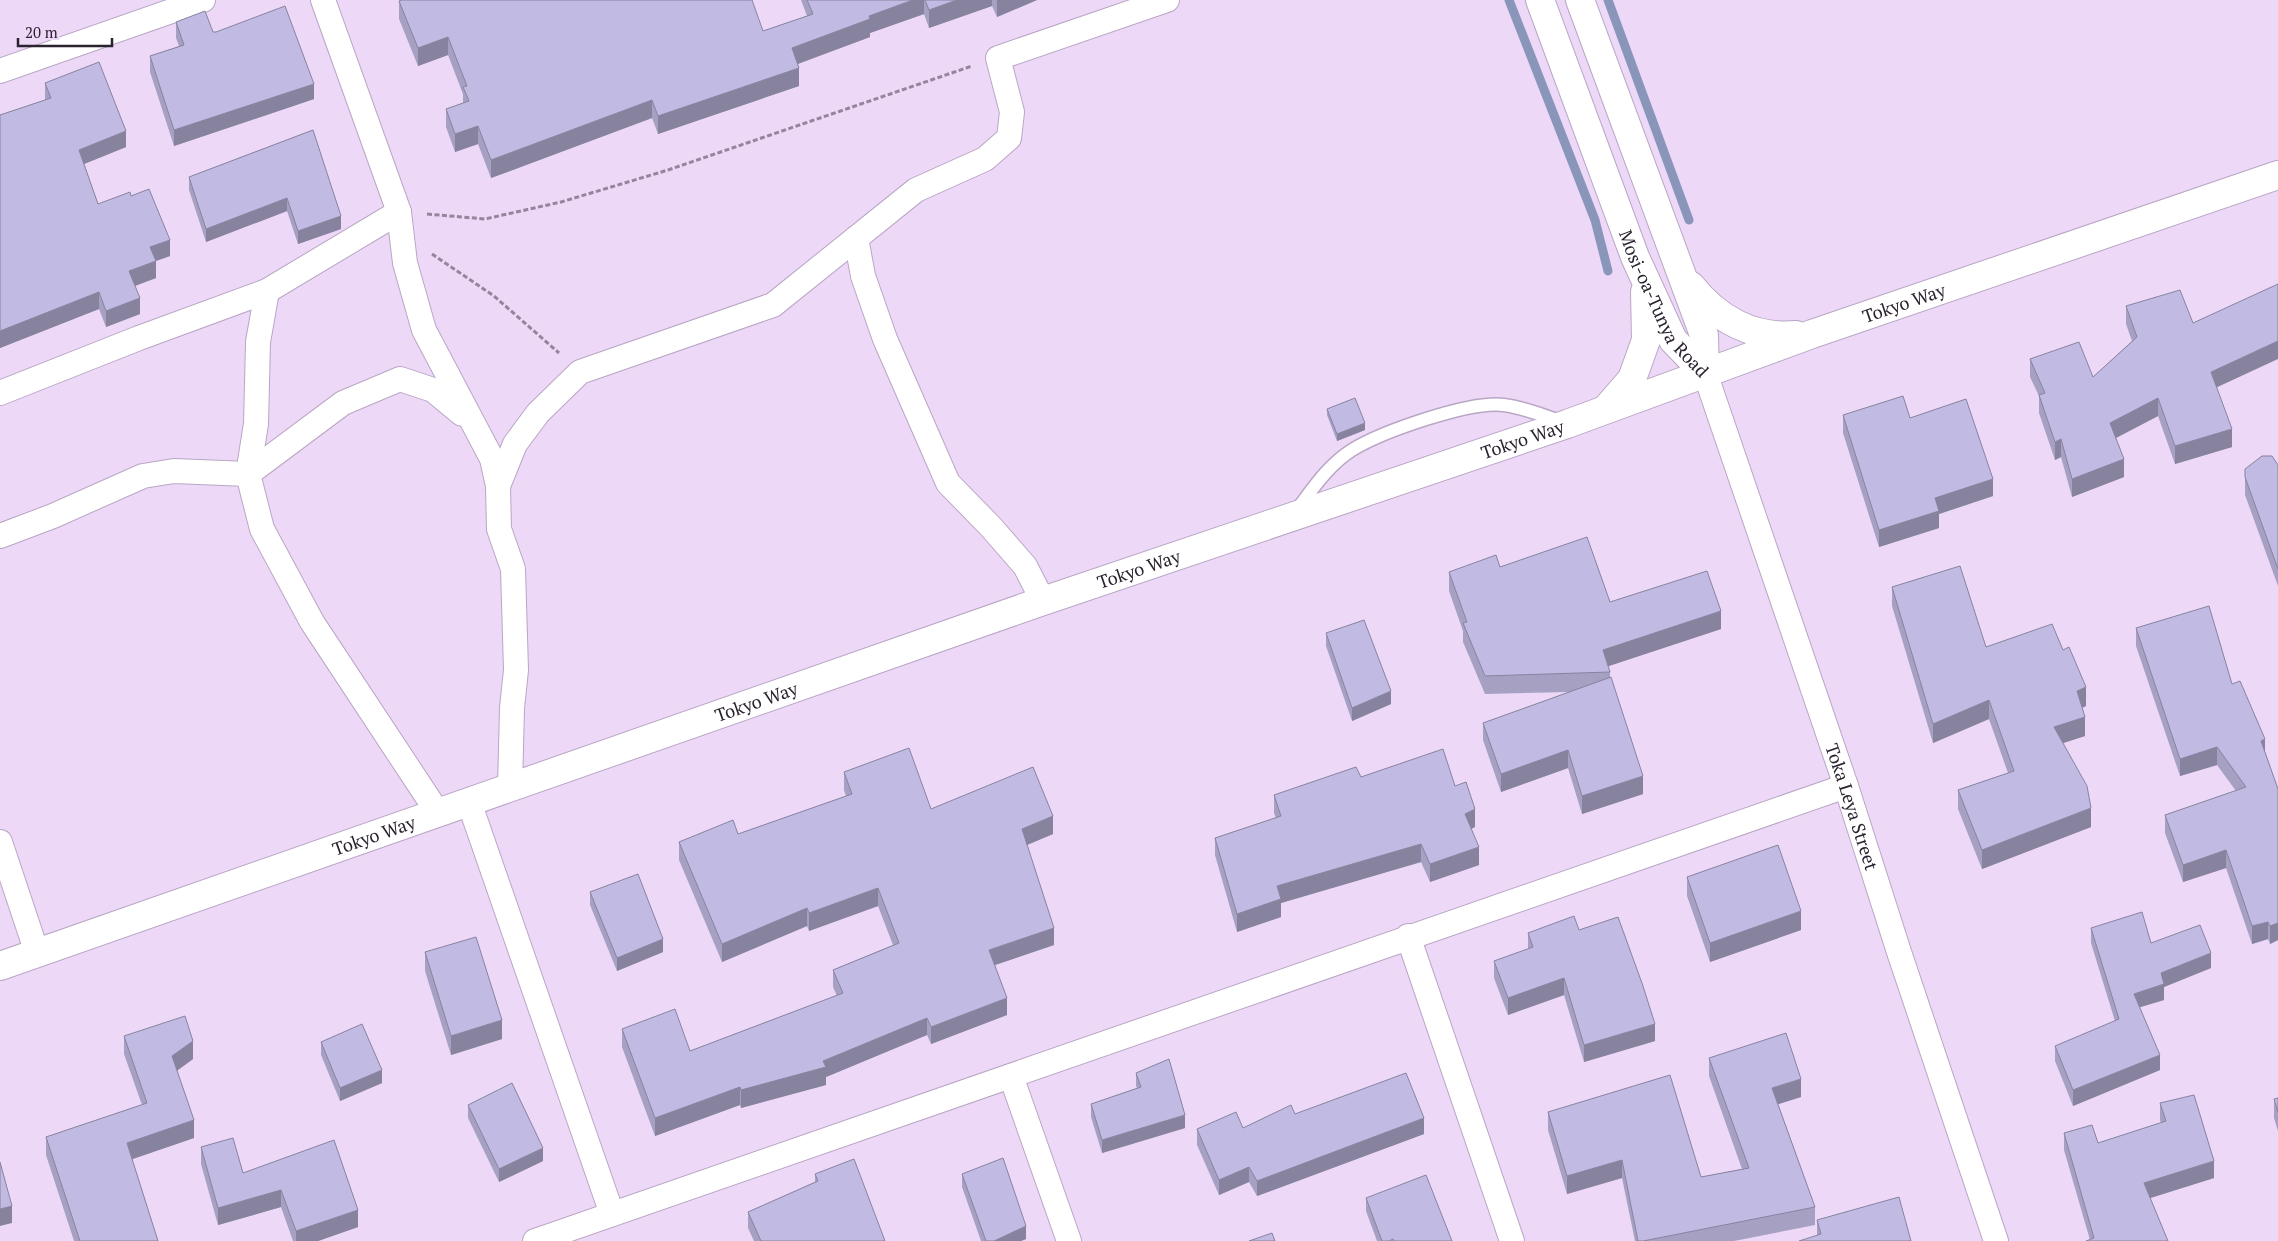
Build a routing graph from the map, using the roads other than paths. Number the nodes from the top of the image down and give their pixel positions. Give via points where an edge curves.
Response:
1 (203, 0) edge
2 (323, 0) edge
3 (1167, 0) edge
4 (1540, 0) edge
5 (1580, 0) edge
6 (0, 71) edge
7 (2278, 174) edge
8 (401, 222) junction
9 (856, 238) junction
10 (1635, 257) junction
11 (1684, 277) junction
12 (267, 291) junction
13 (1812, 334) junction
14 (1705, 374) junction
15 (0, 393) edge
16 (1606, 411) junction
17 (470, 420) junction
18 (1567, 424) junction
19 (248, 474) junction
20 (498, 486) junction
21 (1292, 516) junction
22 (0, 536) edge
23 (1043, 602) junction
24 (1846, 786) junction
25 (510, 787) junction
26 (468, 802) junction
27 (438, 813) junction
28 (0, 842) edge
29 (1408, 936) junction
30 (37, 953) junction
31 (0, 966) edge
32 (1011, 1076) junction
33 (612, 1214) junction
34 (535, 1241) edge
35 (1069, 1241) edge
36 (1512, 1241) edge
37 (1996, 1241) edge

1 - 6 street
2 - 8 street
3 - 9 street via 998,58 1012,112 1009,138 985,159 916,190
4 - 10 main road, Mosi-oa-Tunya Road
5 - 11 main road, Mosi-oa-Tunya Road
7 - 13 main road, Tokyo Way
8 - 12 street
8 - 17 street via 405,263 424,330
9 - 20 street via 773,305 580,372 538,413 515,444
9 - 23 street via 863,276 885,339 948,483 1025,566
10 - 14 main road, Mosi-oa-Tunya Road via 1673,340
10 - 16 main road via 1647,298 1646,340 1632,379
11 - 13 main road via 1702,301 1726,320 1753,332 1782,336
11 - 14 main road, Mosi-oa-Tunya Road via 1704,335
12 - 15 street
12 - 19 street via 258,342 256,424
13 - 14 main road, Tokyo Way
14 - 16 main road, Tokyo Way
14 - 24 street, Toka Leya Street
16 - 18 main road, Tokyo Way
17 - 19 street via 433,390 400,379 343,403
17 - 20 street via 492,459
18 - 21 main road, Tokyo Way
18 - 21 lane via 1502,404 1468,407 1395,430 1352,450 1325,474
19 - 22 street via 174,471 143,476
19 - 27 street via 262,529 312,622
20 - 25 street via 499,529 513,569 516,670
21 - 23 main road, Tokyo Way
23 - 25 main road, Tokyo Way
24 - 29 street
24 - 37 street, Toka Leya Street
25 - 26 main road, Tokyo Way
26 - 27 main road, Tokyo Way
26 - 33 street
27 - 30 main road, Tokyo Way
28 - 30 street
29 - 32 street
29 - 36 street
30 - 31 main road, Tokyo Way
32 - 33 street
32 - 35 street
33 - 34 street

